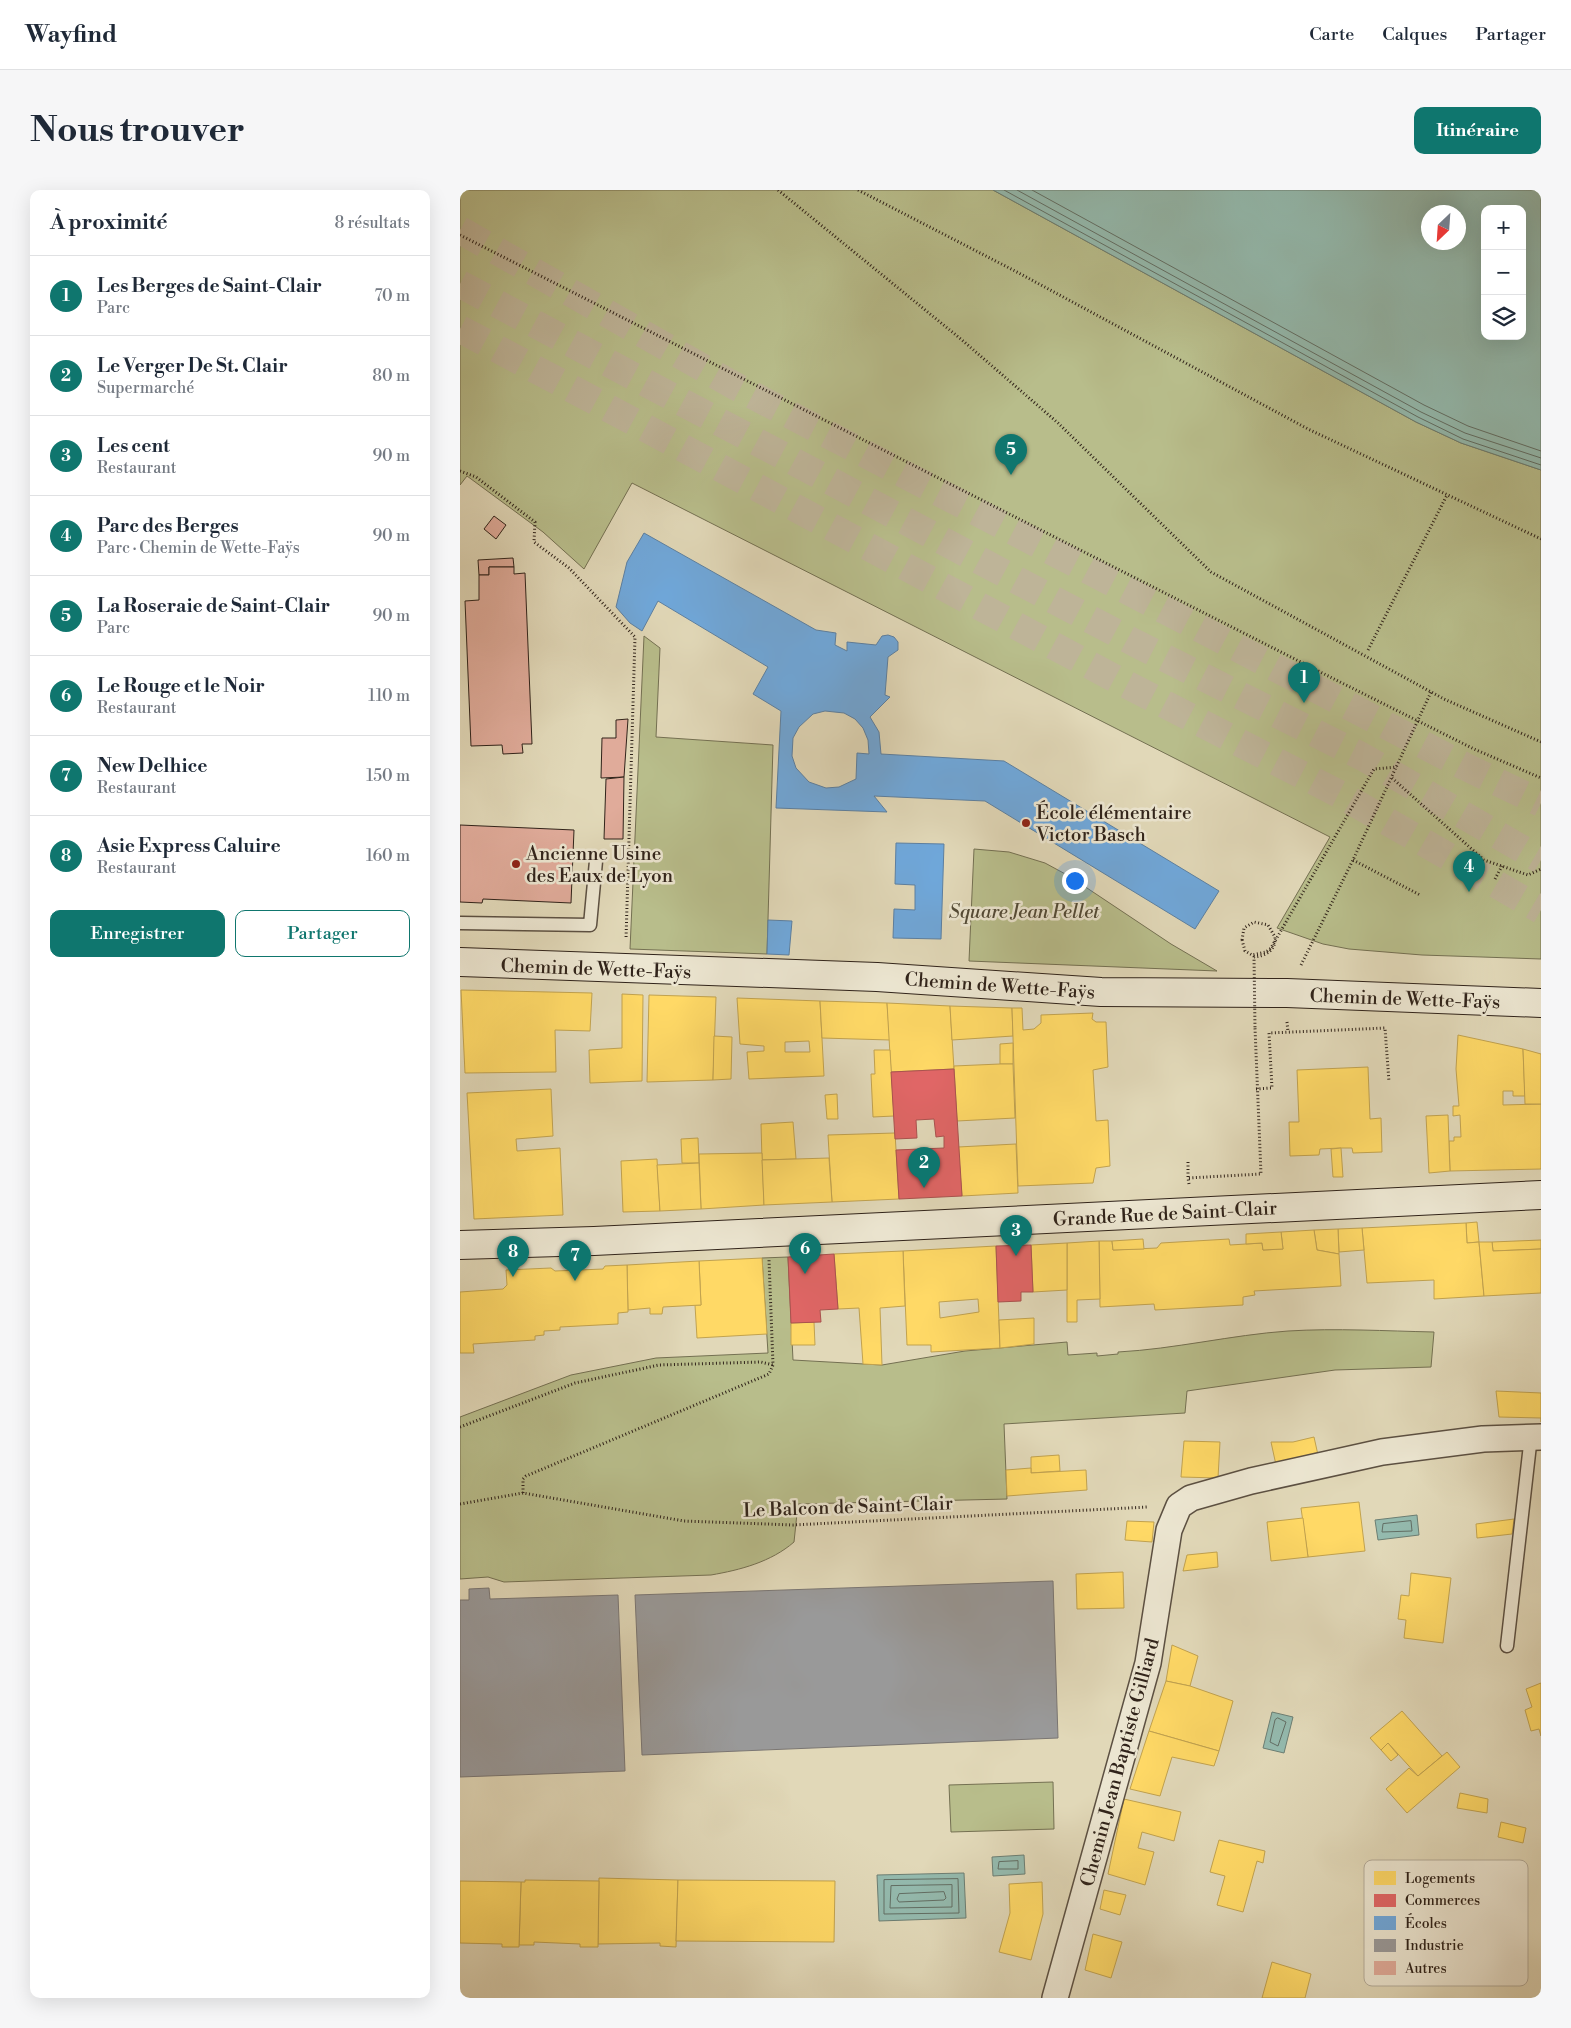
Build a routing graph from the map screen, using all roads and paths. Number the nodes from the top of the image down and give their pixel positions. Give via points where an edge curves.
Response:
1 (778, 190) edge
2 (858, 190) edge
3 (460, 234) edge
4 (460, 470) edge
5 (1447, 495) junction
6 (1541, 539) edge
7 (1368, 650) dead end
8 (1431, 692) junction
9 (1419, 721) junction
10 (1541, 742) edge
11 (1397, 767) junction
12 (1392, 778) junction
13 (1541, 778) edge
14 (1353, 860) junction
15 (596, 861) dead end
16 (1502, 866) junction
17 (1541, 869) edge
18 (1495, 879) dead end
19 (1420, 895) dead end
20 (460, 922) edge
21 (460, 962) edge
22 (625, 969) junction
23 (1287, 993) junction
24 (1541, 1003) edge
25 (1288, 1032) junction
26 (1389, 1082) dead end
27 (1256, 1089) junction
28 (1188, 1162) dead end
29 (1188, 1178) junction
30 (1541, 1195) edge
31 (1190, 1212) junction
32 (460, 1245) edge
33 (769, 1256) dead end
34 (773, 1363) junction
35 (460, 1427) edge
36 (1536, 1436) edge
37 (523, 1493) junction
38 (460, 1504) edge
39 (1179, 1506) junction
40 (1508, 1646) dead end
41 (1055, 1998) edge

1 - 8 path via 1058,423 1211,572
2 - 5 path via 1016,271 1308,429
3 - 9 path
4 - 22 path via 476,476 535,522 534,542 569,568 635,636
5 - 6 path
5 - 7 path
8 - 9 path
8 - 10 path
9 - 11 path
9 - 13 path
11 - 12 path
11 - 27 path, bridge via 1374,769 1271,948 1252,955 1245,951 1242,940 1244,928 1254,922 1268,925 1275,936 1273,949 1254,957
12 - 14 path
12 - 16 path via 1484,860
14 - 19 path
14 - 23 path
15 - 20 lane via 590,925
16 - 17 path via 1528,875
16 - 18 path
21 - 22 main road, Chemin de Wette-Faÿs
22 - 23 main road, Chemin de Wette-Faÿs via 877,977 1101,992
23 - 24 main road, Chemin de Wette-Faÿs
23 - 25 path
25 - 26 path via 1385,1028
25 - 27 path via 1269,1033 1272,1088
27 - 29 path via 1261,1174
28 - 29 path
29 - 31 path
30 - 31 main road, Grande Rue de Saint-Clair
31 - 32 main road, Grande Rue de Saint-Clair via 604,1241
33 - 34 path
34 - 35 path via 659,1365 575,1383
34 - 37 path via 769,1374 526,1476
36 - 39 street via 1382,1452 1251,1481 1191,1498
36 - 40 lane
37 - 38 path, Le Balcon de Saint-Clair
37 - 39 path, Le Balcon de Saint-Clair via 684,1521 793,1525
39 - 41 street, Chemin Jean Baptiste Gilliard via 1169,1530 1148,1664

